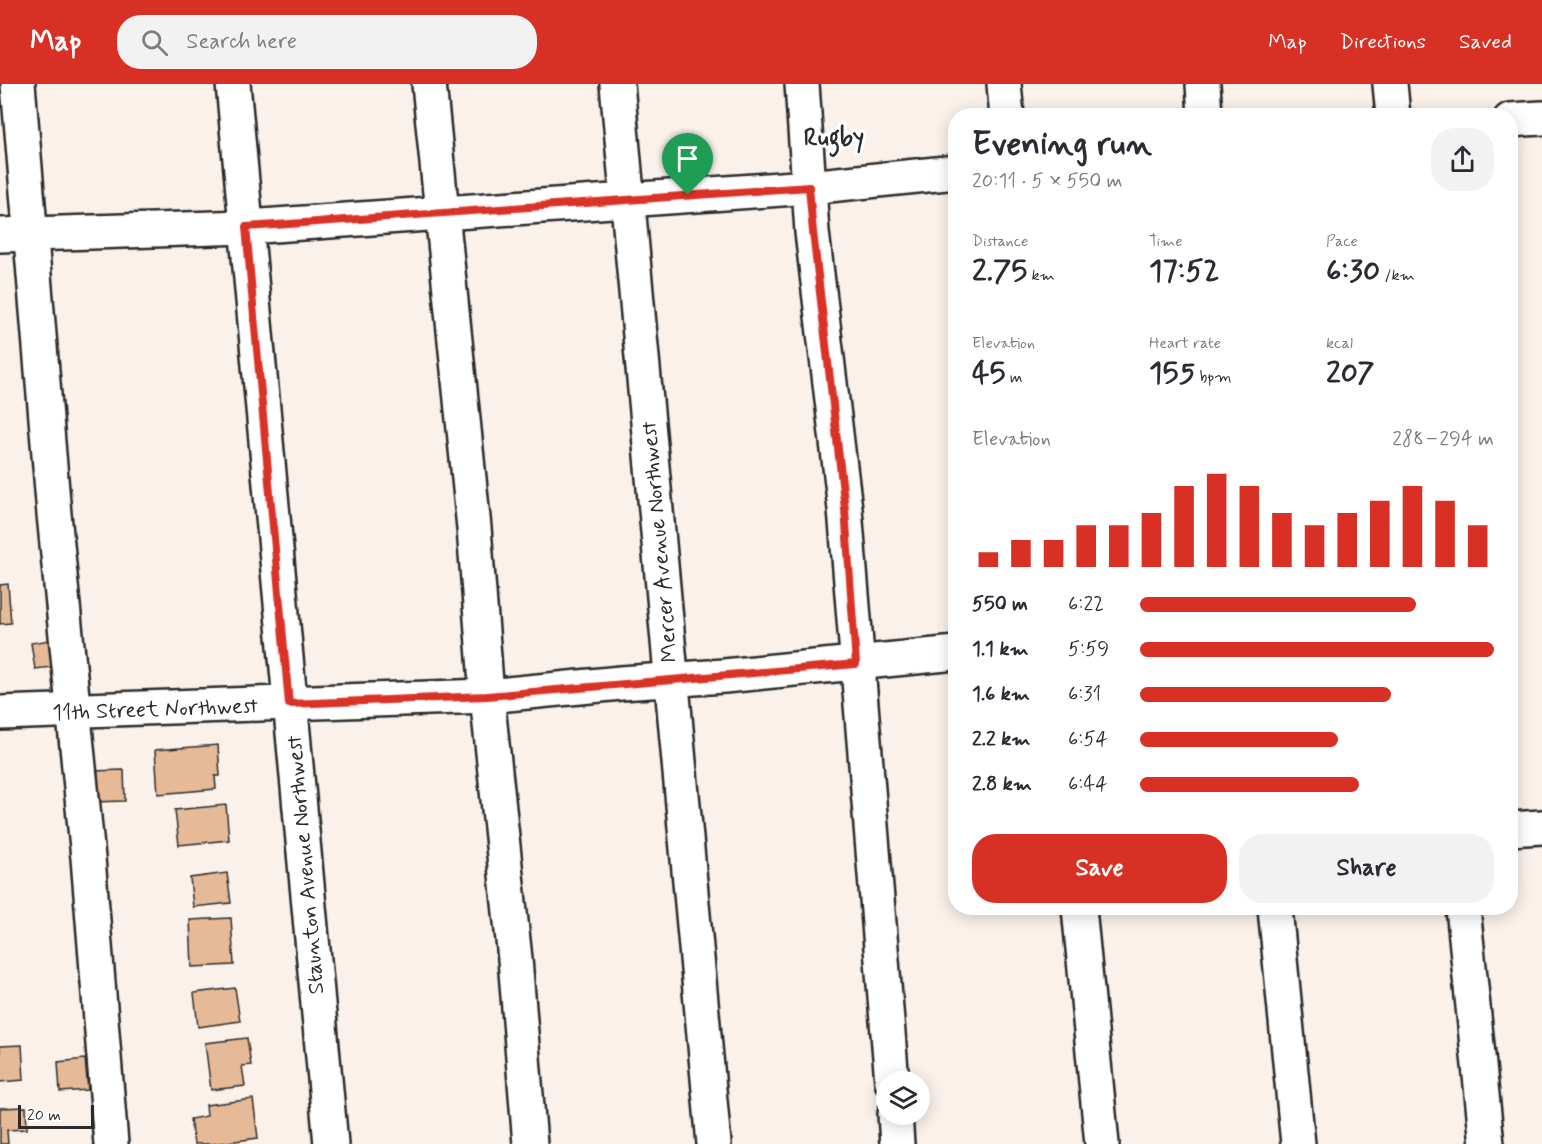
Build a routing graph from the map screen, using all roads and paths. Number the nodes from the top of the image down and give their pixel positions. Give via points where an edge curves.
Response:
1 (18, 84) edge
2 (233, 84) edge
3 (429, 84) edge
4 (617, 84) edge
5 (802, 84) edge
6 (1004, 84) edge
7 (1203, 84) edge
8 (1390, 84) edge
9 (1006, 108) edge
10 (1204, 108) edge
11 (1392, 108) edge
12 (1542, 118) edge
13 (1518, 120) edge
14 (948, 173) edge
15 (809, 187) junction
16 (627, 200) junction
17 (443, 213) junction
18 (246, 227) junction
19 (15, 235) edge
20 (948, 654) edge
21 (856, 664) junction
22 (671, 680) junction
23 (487, 696) junction
24 (289, 704) junction
25 (73, 711) junction
26 (0, 713) edge
27 (1542, 827) edge
28 (1518, 828) edge
29 (1080, 915) edge
30 (1276, 915) edge
31 (1464, 915) edge
32 (891, 1071) edge
33 (896, 1125) edge
34 (111, 1144) edge
35 (331, 1144) edge
36 (530, 1144) edge
37 (714, 1144) edge
38 (897, 1144) edge
39 (1102, 1144) edge
40 (1298, 1144) edge
41 (1487, 1144) edge

1 - 19 street
2 - 18 street, Staunton Avenue Northwest
3 - 17 street
4 - 16 street, Mercer Avenue Northwest
5 - 15 street
6 - 9 street
7 - 10 street
8 - 11 street
12 - 13 street
14 - 15 street
15 - 16 street
15 - 21 street via 845,509
16 - 17 street
16 - 22 street, Mercer Avenue Northwest
17 - 18 street
17 - 23 street
18 - 19 street
18 - 24 street, Staunton Avenue Northwest
19 - 25 street
20 - 21 street, 11th Street Northwest
21 - 22 street, 11th Street Northwest
21 - 32 street
22 - 23 street, 11th Street Northwest
22 - 37 street, Mercer Avenue Northwest
23 - 24 street, 11th Street Northwest
23 - 36 street
24 - 25 street, 11th Street Northwest
24 - 35 street, Staunton Avenue Northwest
25 - 26 street, 11th Street Northwest
25 - 34 street
27 - 28 street
29 - 39 street
30 - 40 street
31 - 41 street
33 - 38 street

